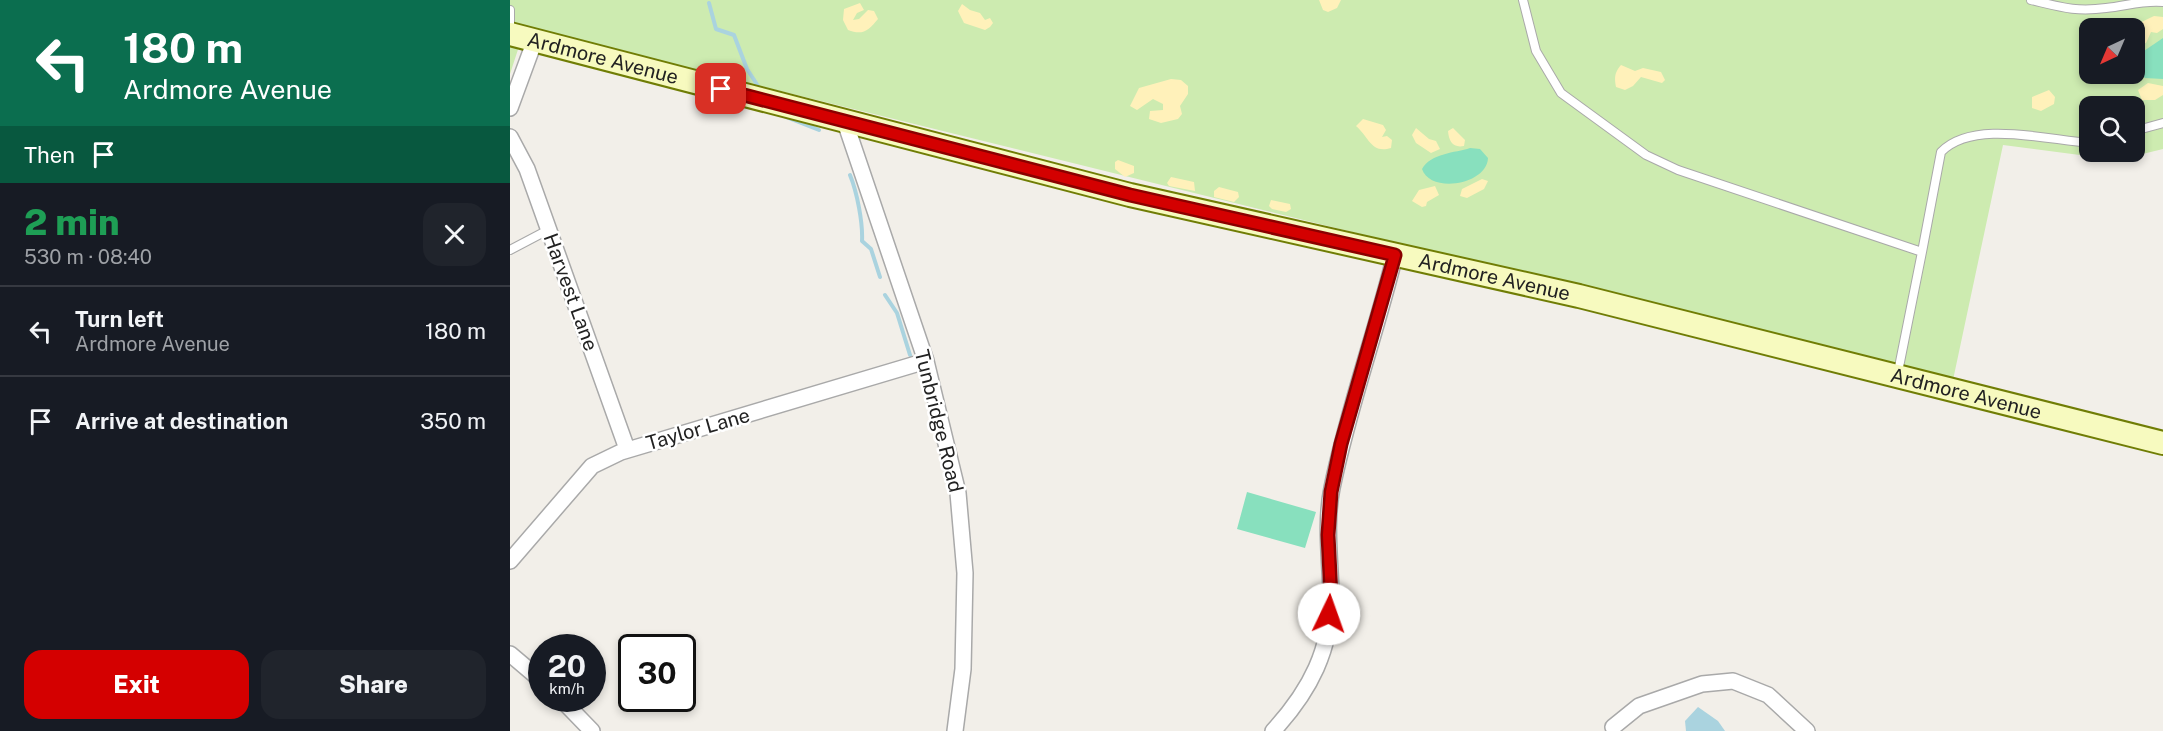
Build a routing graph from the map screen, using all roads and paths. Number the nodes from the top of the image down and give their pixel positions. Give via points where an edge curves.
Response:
1 (1523, 0) edge
2 (2031, 0) edge
3 (2163, 2) edge
4 (510, 10) edge
5 (510, 24) edge
6 (510, 34) edge
7 (535, 40) junction
8 (510, 108) edge
9 (845, 122) junction
10 (2163, 123) edge
11 (2145, 128) edge
12 (510, 137) edge
13 (2079, 142) edge
14 (548, 230) junction
15 (510, 250) edge
16 (1922, 252) junction
17 (1395, 255) junction
18 (926, 361) junction
19 (1899, 367) dead end
20 (2163, 443) edge
21 (627, 449) junction
22 (510, 561) edge
23 (510, 654) edge
24 (528, 669) edge
25 (574, 712) edge
26 (1613, 727) dead end
27 (592, 731) edge
28 (955, 731) edge
29 (1273, 731) edge
30 (1807, 731) edge

1 - 16 lane via 1536,51 1562,93 1646,155 1678,170
2 - 3 lane via 2075,10
4 - 5 lane
6 - 7 street, Ardmore Avenue
7 - 8 street
7 - 9 street, Ardmore Avenue
9 - 17 street, Ardmore Avenue via 1130,195
9 - 18 street, Tunbridge Road
10 - 11 lane
12 - 14 street, Harvest Lane via 527,169
13 - 16 lane via 1992,132 1951,142 1941,152
14 - 15 lane
14 - 21 street, Harvest Lane
16 - 19 lane
17 - 20 street, Ardmore Avenue via 1700,325
17 - 29 street via 1331,492 1331,596 1325,650 1297,704
18 - 21 street, Taylor Lane
18 - 28 street, Tunbridge Road via 958,493 965,573 963,669
21 - 22 street, Taylor Lane via 592,466
23 - 24 street
25 - 27 street
26 - 30 street via 1639,706 1702,684 1733,681 1768,695

